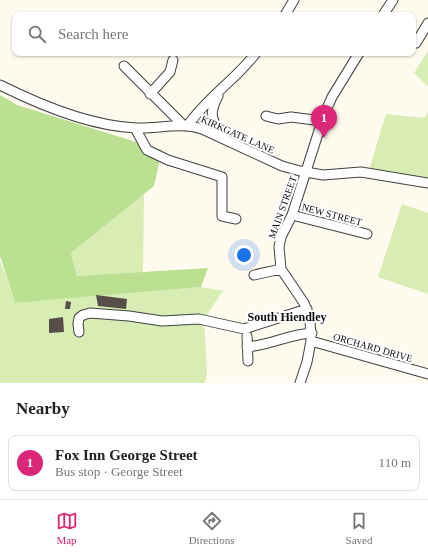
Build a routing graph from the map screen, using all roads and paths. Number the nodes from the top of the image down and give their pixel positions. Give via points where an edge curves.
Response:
1 (294, 0) edge
2 (393, 0) edge
3 (287, 12) edge
4 (385, 12) edge
5 (428, 23) edge
6 (416, 43) edge
7 (254, 56) edge
8 (357, 56) edge
9 (173, 60) dead end
10 (124, 66) dead end
11 (0, 85) edge
12 (221, 89) junction
13 (150, 94) junction
14 (266, 116) dead end
15 (322, 121) junction
16 (186, 125) junction
17 (135, 128) junction
18 (225, 140) junction
19 (306, 172) junction
20 (428, 183) edge
21 (292, 215) junction
22 (236, 219) dead end
23 (367, 234) dead end
24 (281, 269) junction
25 (254, 275) dead end
26 (307, 309) junction
27 (79, 332) dead end
28 (247, 336) dead end
29 (311, 337) junction
30 (248, 347) junction
31 (248, 361) dead end
32 (428, 374) edge
33 (303, 382) edge

1 - 3 street
2 - 4 street
5 - 6 street
7 - 12 street
8 - 15 street, MAIN STREET via 332,97
9 - 13 street via 170,72
10 - 13 street
11 - 17 street, KIRKGATE LANE via 78,118
12 - 16 street
12 - 18 street via 211,109 211,116
13 - 16 street
14 - 15 street
15 - 19 street, MAIN STREET
16 - 17 street, KIRKGATE LANE
16 - 18 street, KIRKGATE LANE
17 - 22 street via 148,150 168,160 222,177 222,216
18 - 19 street, KIRKGATE LANE via 282,166
19 - 20 street, KIRKGATE LANE via 323,175 361,172
19 - 21 street, MAIN STREET
21 - 23 street, NEW STREET
21 - 24 street, MAIN STREET via 280,242
24 - 25 street
24 - 26 street, MAIN STREET
26 - 27 street via 244,329 199,319 162,321 90,313 80,318
26 - 29 street, MAIN STREET
28 - 30 street
29 - 30 street via 299,334 268,344
29 - 32 street, ORCHARD DRIVE
29 - 33 street, MAIN STREET
30 - 31 street

